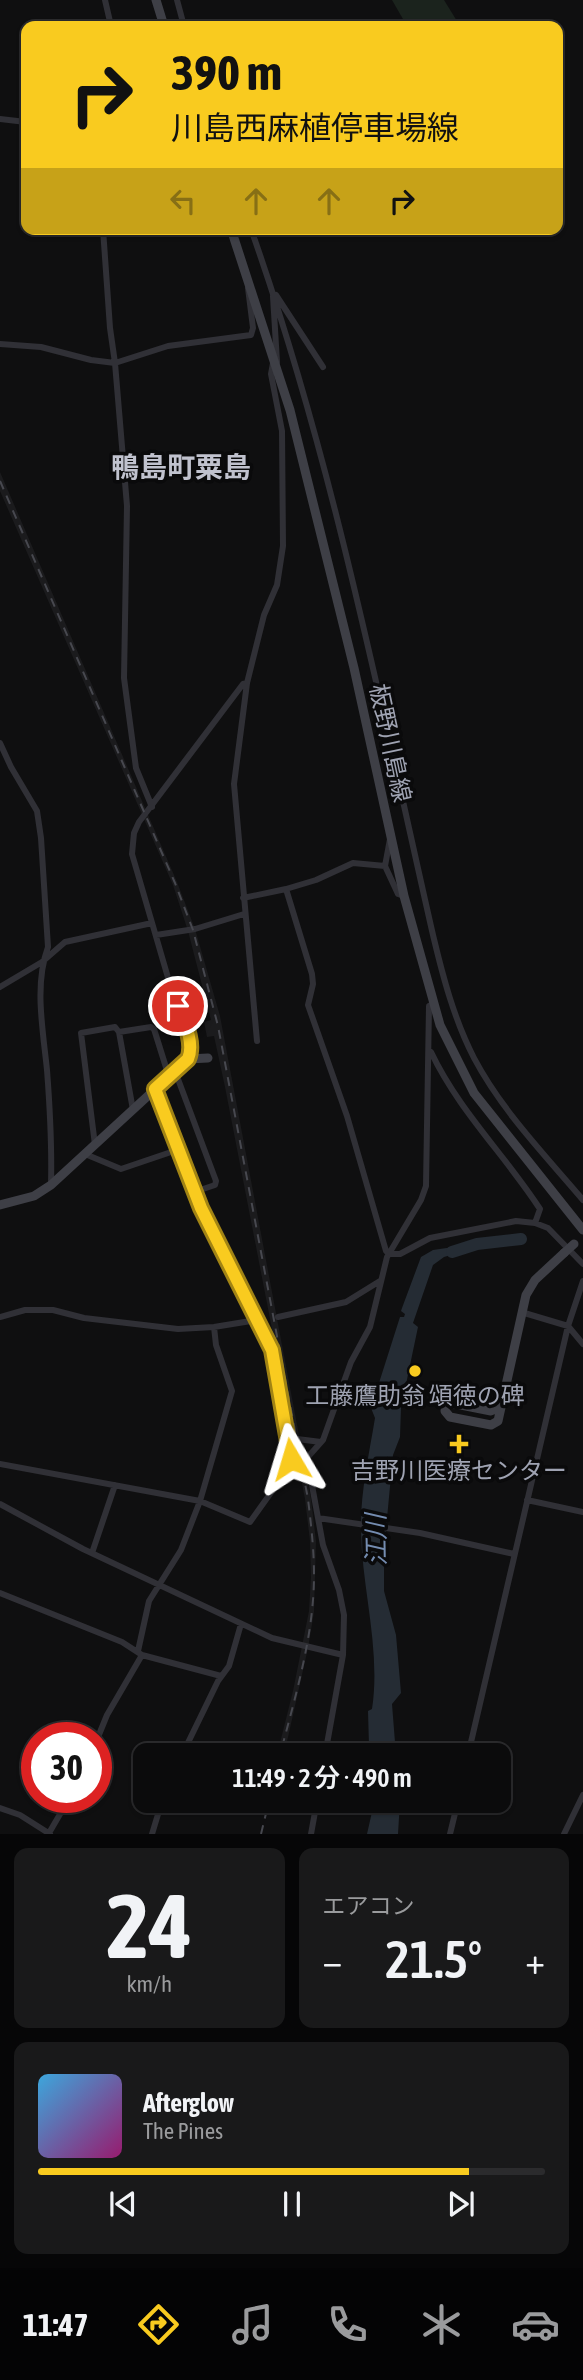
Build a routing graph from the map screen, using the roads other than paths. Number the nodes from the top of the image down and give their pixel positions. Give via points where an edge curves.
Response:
1 (105, 0) edge
2 (156, 0) edge
3 (177, 0) edge
4 (110, 21) edge
5 (162, 21) edge
6 (183, 21) edge
7 (0, 119) edge
8 (21, 121) edge
9 (103, 235) edge
10 (233, 235) edge
11 (253, 235) edge
12 (249, 279) junction
13 (274, 295) junction
14 (0, 344) edge
15 (115, 363) junction
16 (275, 367) junction
17 (323, 367) dead end
18 (247, 682) junction
19 (0, 743) edge
20 (152, 807) junction
21 (391, 834) junction
22 (385, 866) junction
23 (286, 889) junction
24 (404, 896) junction
25 (243, 898) junction
26 (244, 914) junction
27 (152, 923) junction
28 (156, 935) junction
29 (43, 962) junction
30 (0, 987) edge
31 (433, 1003) junction
32 (184, 1024) joint
33 (119, 1032) junction
34 (257, 1041) dead end
35 (430, 1051) junction
36 (208, 1058) dead end
37 (188, 1059) junction
38 (172, 1074) junction
39 (155, 1089) junction
40 (133, 1110) junction
41 (95, 1145) junction
42 (177, 1150) junction
43 (85, 1154) junction
44 (51, 1185) junction
45 (194, 1192) junction
46 (583, 1200) edge
47 (0, 1205) edge
48 (535, 1223) junction
49 (583, 1230) edge
50 (583, 1236) edge
51 (389, 1254) junction
52 (583, 1264) edge
53 (380, 1281) junction
54 (583, 1281) edge
55 (521, 1312) junction
56 (0, 1317) edge
57 (278, 1317) dead end
58 (257, 1320) junction
59 (568, 1326) junction
60 (214, 1327) junction
61 (583, 1344) edge
62 (500, 1407) junction
63 (289, 1438) junction
64 (303, 1439) junction
65 (321, 1442) junction
66 (307, 1458) junction
67 (0, 1464) edge
68 (115, 1485) junction
69 (527, 1500) junction
70 (200, 1501) junction
71 (0, 1504) edge
72 (583, 1513) edge
73 (318, 1518) junction
74 (92, 1553) junction
75 (514, 1554) junction
76 (159, 1584) junction
77 (0, 1592) edge
78 (241, 1624) junction
79 (140, 1653) junction
80 (343, 1656) junction
81 (221, 1676) junction
82 (104, 1722) edge
83 (188, 1743) edge
84 (327, 1743) edge
85 (471, 1743) edge
86 (583, 1795) edge
87 (0, 1808) edge
88 (61, 1813) edge
89 (158, 1813) edge
90 (315, 1813) edge
91 (455, 1813) edge
92 (50, 1833) edge
93 (152, 1834) edge
94 (311, 1834) edge
95 (450, 1834) edge
96 (564, 1834) edge

1 - 4 street
2 - 5 main road
3 - 6 street
7 - 8 street
9 - 15 street
10 - 12 main road, 板野川島線
11 - 13 street
12 - 15 street via 251,335 167,346
12 - 16 main road, 板野川島線
13 - 16 street
13 - 17 street
13 - 46 street via 335,512 451,1004 491,1086
14 - 15 street via 41,347
15 - 20 street via 127,506 124,678 136,768
16 - 18 street via 271,374 282,431 283,556
16 - 21 main road, 板野川島線 via 324,541
18 - 20 street
18 - 25 street via 234,784
19 - 29 street via 37,811 48,947
20 - 27 street via 136,827 132,853
21 - 22 street
21 - 24 main road, 板野川島線
22 - 23 street via 353,863
22 - 24 street via 398,894
23 - 25 street
23 - 51 street via 312,974 308,1006
24 - 31 main road, 板野川島線
25 - 26 street
26 - 28 street
26 - 34 street
27 - 28 street
27 - 29 street via 65,942
28 - 32 street
29 - 30 street
29 - 44 street via 40,988
31 - 35 street via 429,1006
31 - 49 main road, 板野川島線 via 474,1093
32 - 37 main road via 191,1053
33 - 38 street via 151,1027
33 - 40 street
33 - 41 street via 115,1027 81,1033
35 - 48 street via 462,1107 540,1209
35 - 51 street via 426,1186
36 - 37 main road
37 - 38 main road
38 - 39 main road
38 - 45 street via 216,1181
39 - 40 main road
39 - 42 street
40 - 41 main road
41 - 43 main road
42 - 43 street via 121,1169
42 - 45 street
43 - 44 main road
44 - 47 main road via 34,1196
45 - 58 street
48 - 51 street via 516,1221 442,1235 400,1254
48 - 52 street via 553,1232
50 - 55 main road, bridge via 530,1287
51 - 53 street
53 - 57 street via 346,1302
53 - 65 street via 370,1327 351,1362
54 - 59 street
55 - 59 street
55 - 62 main road
56 - 60 street via 25,1310 53,1310 178,1329
58 - 60 street
58 - 63 street via 272,1350
59 - 61 street
59 - 69 street
60 - 70 street via 232,1391
62 - 62 main road via 498,1421 491,1425 450,1417 444,1411 451,1403 491,1411
63 - 64 street
63 - 70 street via 291,1459 285,1473 250,1522
64 - 65 street
64 - 66 street
65 - 66 street
66 - 73 street
67 - 68 street
68 - 70 street
68 - 74 street
69 - 72 street
69 - 75 street
70 - 76 street via 181,1550
71 - 74 street
73 - 75 street
73 - 80 street via 344,1615
74 - 76 street
75 - 85 street
76 - 78 street
76 - 79 street via 149,1601
77 - 79 street
78 - 80 street via 283,1642
78 - 81 street via 229,1666
79 - 81 street
79 - 82 street
80 - 84 street
81 - 83 street
86 - 96 street
87 - 92 street
88 - 92 street
89 - 93 street
90 - 94 street
91 - 95 street

